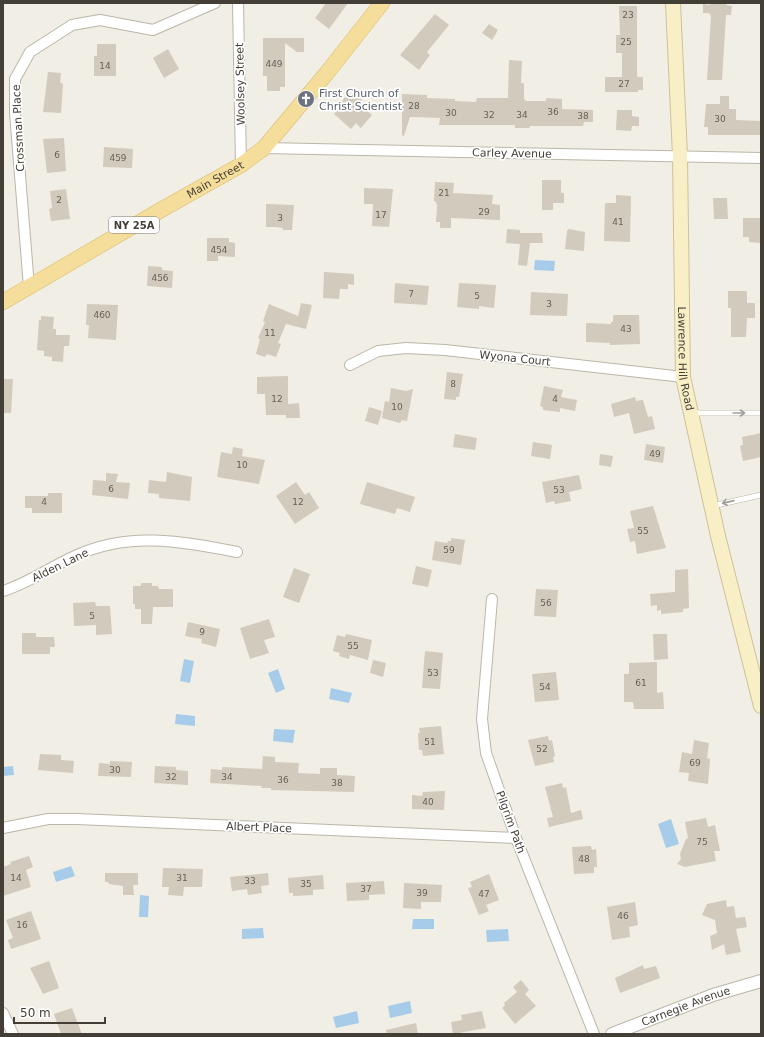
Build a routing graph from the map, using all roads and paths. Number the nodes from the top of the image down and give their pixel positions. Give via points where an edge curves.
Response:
1 (215, 3) edge
2 (238, 3) edge
3 (382, 3) edge
4 (673, 3) edge
5 (264, 148) junction
6 (680, 156) junction
7 (761, 158) edge
8 (241, 165) junction
9 (29, 287) junction
10 (3, 302) edge
11 (350, 365) dead end
12 (683, 377) junction
13 (691, 413) junction
14 (761, 413) edge
15 (761, 494) edge
16 (711, 506) junction
17 (237, 552) dead end
18 (3, 591) edge
19 (492, 599) dead end
20 (761, 706) edge
21 (3, 828) edge
22 (516, 838) junction
23 (761, 981) edge
24 (3, 1013) edge
25 (13, 1034) edge
26 (594, 1034) edge
27 (612, 1034) edge

1 - 9 street, Crossman Place via 153,30 100,20 72,25 30,52 15,79 15,113
2 - 8 street, Woolsey Street
3 - 5 main road, Main Street / NY 25A
4 - 6 main road, Lawrence Hill Road
5 - 6 street, Carley Avenue
5 - 8 main road, Main Street / NY 25A
6 - 7 street, Carley Avenue
6 - 12 main road, Lawrence Hill Road
8 - 9 main road, Main Street / NY 25A
9 - 10 main road, Main Street / NY 25A
11 - 12 street, Wyona Court via 378,351 406,348
12 - 13 main road, Lawrence Hill Road
13 -> 14 lane
13 - 16 main road, Lawrence Hill Road
15 -> 16 lane
16 - 20 main road, Lawrence Hill Road
17 - 18 street, Alden Lane via 178,541 143,540 106,544
19 - 22 street, Pilgrim Path via 482,719 486,753
21 - 22 street, Albert Place via 48,819 77,819
22 - 26 street, Pilgrim Path
23 - 27 street, Carnegie Avenue via 713,995
24 - 25 street

